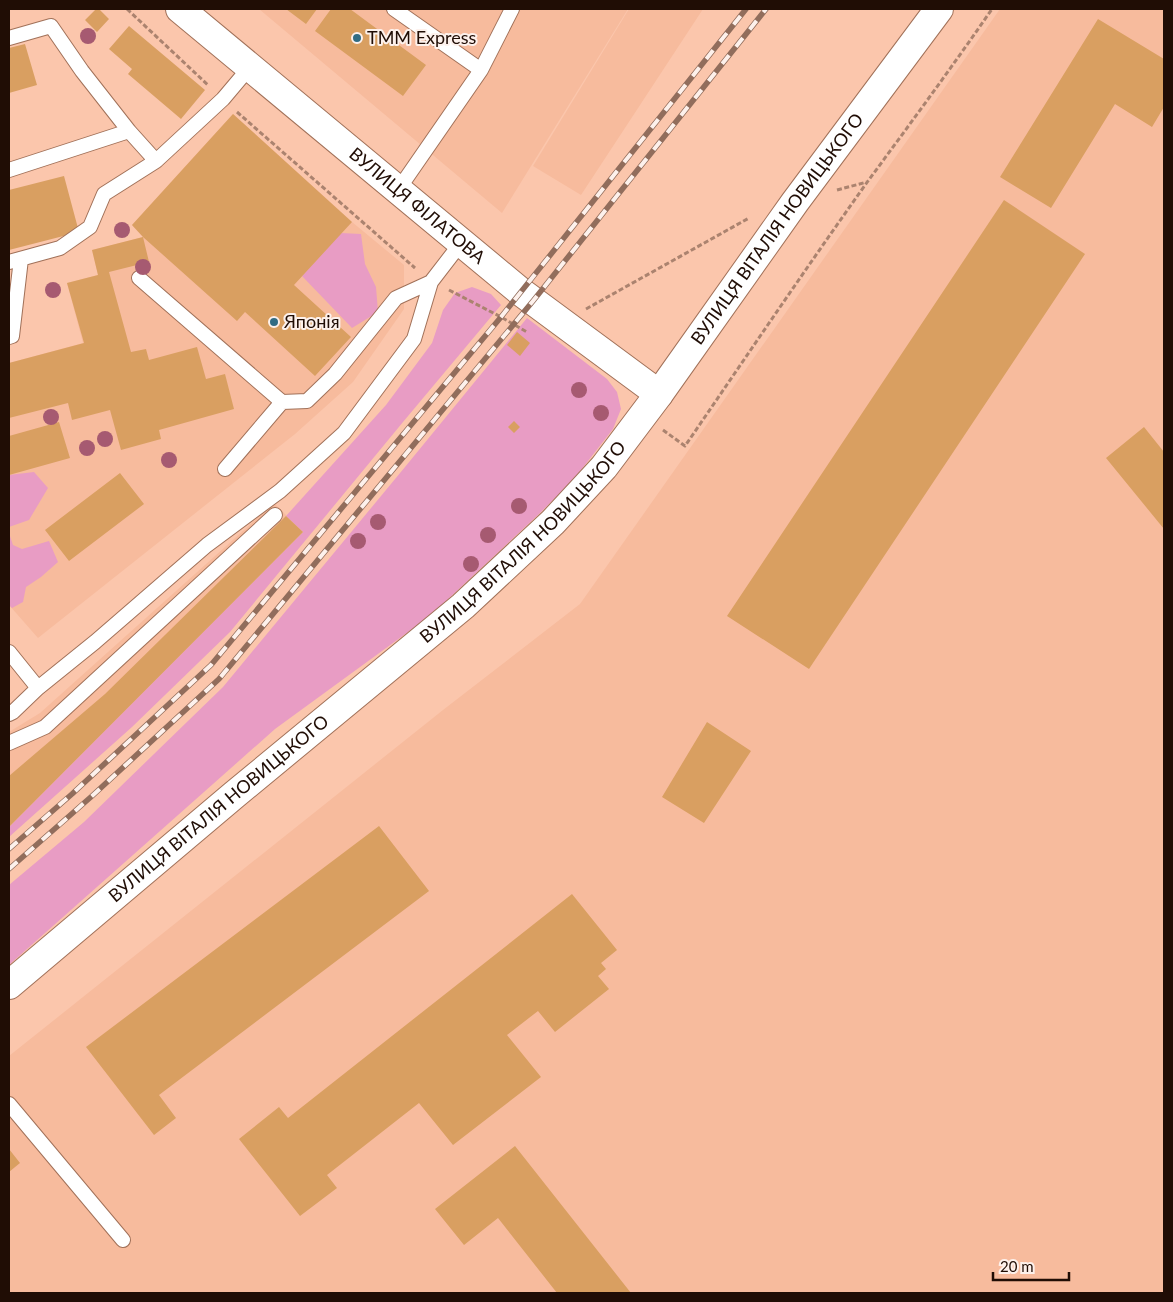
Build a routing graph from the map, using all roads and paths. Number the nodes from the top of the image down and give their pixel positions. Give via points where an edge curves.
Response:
1 (127, 9) edge
2 (180, 9) edge
3 (394, 9) edge
4 (512, 9) edge
5 (939, 9) edge
6 (992, 9) edge
7 (9, 38) edge
8 (250, 66) junction
9 (481, 70) junction
10 (223, 99) junction
11 (129, 131) junction
12 (156, 161) junction
13 (9, 170) edge
14 (398, 190) junction
15 (752, 216) dead end
16 (461, 243) junction
17 (15, 260) edge
18 (138, 278) dead end
19 (431, 282) junction
20 (581, 312) dead end
21 (529, 333) dead end
22 (9, 337) edge
23 (659, 394) junction
24 (282, 402) junction
25 (662, 429) dead end
26 (224, 470) dead end
27 (274, 515) dead end
28 (9, 652) edge
29 (38, 688) junction
30 (9, 714) edge
31 (9, 743) edge
32 (9, 985) edge
33 (9, 1104) edge
34 (123, 1240) dead end

1 - 10 path
2 - 8 street, ВУЛИЦЯ ФІЛАТОВА
3 - 9 lane
4 - 9 lane
5 - 23 street, ВУЛИЦЯ ВІТАЛІЯ НОВИЦЬКОГО via 795,202
6 - 25 path via 685,446
7 - 11 lane via 51,26
8 - 10 lane
8 - 14 street, ВУЛИЦЯ ФІЛАТОВА
9 - 14 lane
10 - 12 lane
10 - 19 path
11 - 12 lane
11 - 13 lane
12 - 17 lane via 104,194 90,227 60,248
14 - 16 street, ВУЛИЦЯ ФІЛАТОВА
15 - 20 path
16 - 19 lane
16 - 23 street, ВУЛИЦЯ ФІЛАТОВА via 521,292
17 - 22 lane via 12,336
18 - 24 lane
19 - 21 path
19 - 24 lane via 396,298 335,374 307,401
19 - 29 lane via 414,339 344,433 280,491 207,545
23 - 32 street, ВУЛИЦЯ ВІТАЛІЯ НОВИЦЬКОГО via 604,467 553,522 463,606
24 - 26 lane
27 - 31 lane via 45,728
28 - 29 lane
29 - 30 lane
33 - 34 lane

